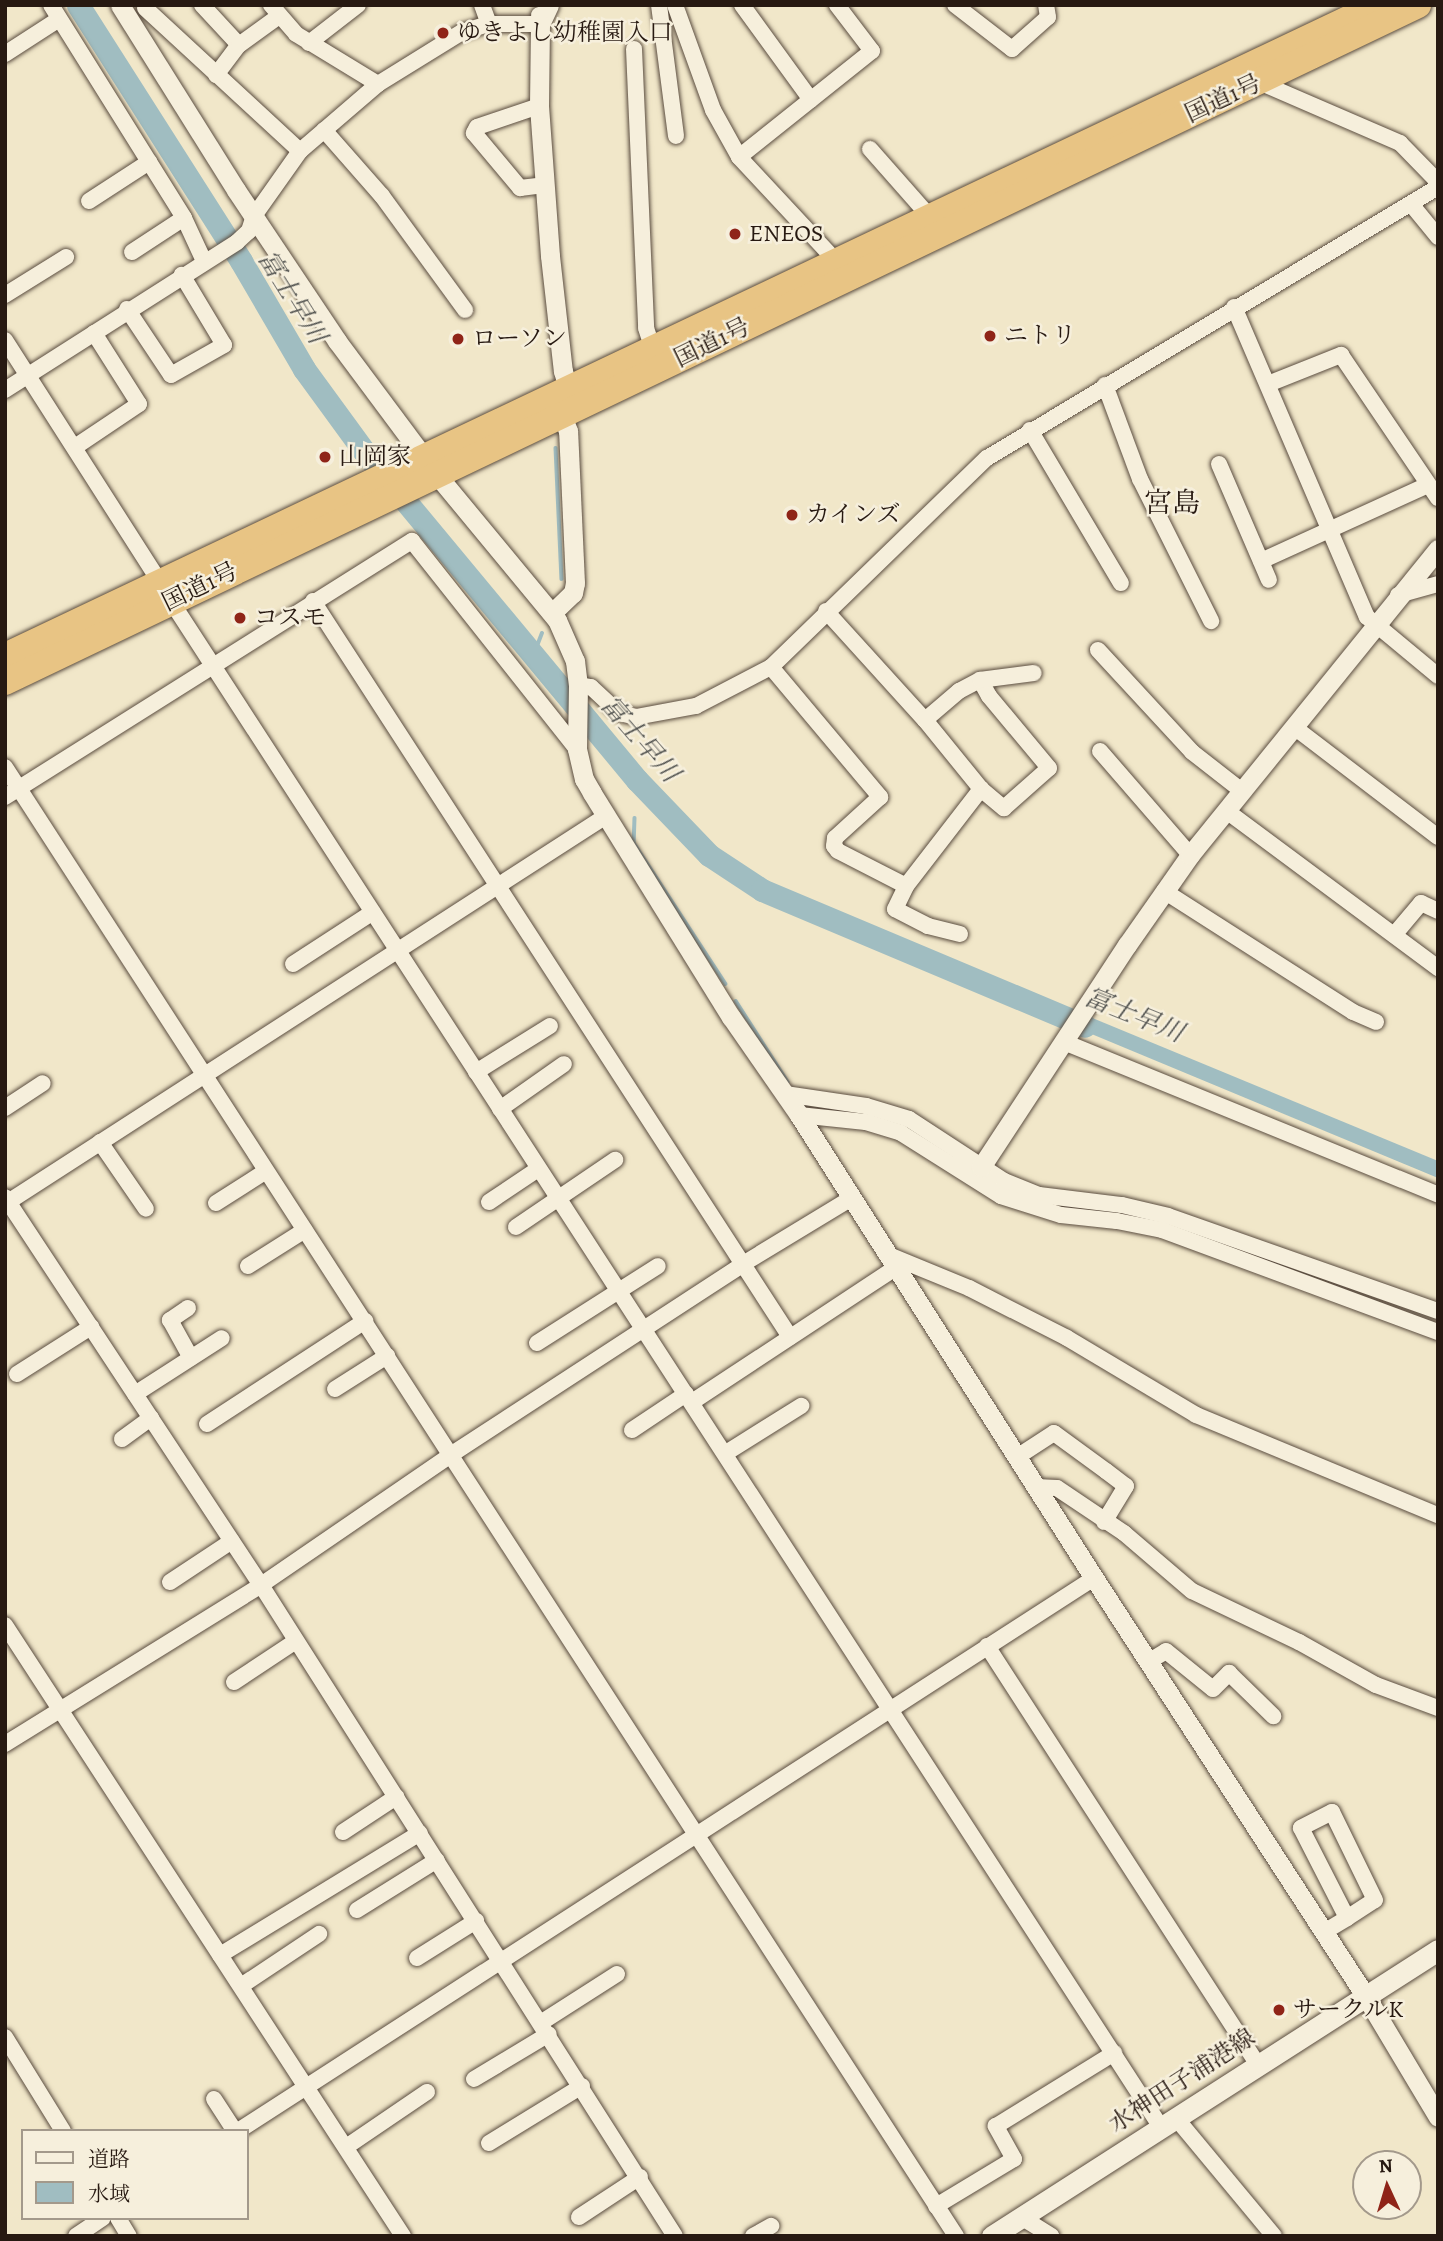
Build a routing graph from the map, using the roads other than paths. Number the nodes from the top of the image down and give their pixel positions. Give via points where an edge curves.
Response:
1 (120, 5) edge
2 (202, 5) edge
3 (358, 5) edge
4 (482, 5) edge
5 (549, 5) edge
6 (659, 5) edge
7 (675, 5) edge
8 (742, 5) edge
9 (836, 5) edge
10 (955, 5) edge
11 (1046, 5) edge
12 (1377, 5) edge
13 (1418, 5) edge
14 (145, 8) dead end
15 (275, 10) edge
16 (55, 12) edge
17 (539, 15) edge
18 (489, 24) junction
19 (168, 29) junction
20 (309, 43) junction
21 (145, 45) junction
22 (239, 45) junction
23 (634, 49) dead end
24 (5, 54) edge
25 (216, 75) junction
26 (1259, 82) junction
27 (378, 84) junction
28 (811, 100) junction
29 (539, 106) junction
30 (324, 130) junction
31 (676, 136) dead end
32 (870, 149) dead end
33 (300, 151) junction
34 (739, 158) junction
35 (149, 162) junction
36 (1438, 182) edge
37 (544, 185) junction
38 (1438, 187) edge
39 (89, 201) dead end
40 (1411, 204) junction
41 (254, 216) junction
42 (930, 217) junction
43 (184, 218) junction
44 (1438, 237) edge
45 (132, 251) dead end
46 (66, 257) dead end
47 (209, 259) junction
48 (836, 261) junction
49 (182, 275) junction
50 (5, 295) edge
51 (1234, 307) junction
52 (127, 309) junction
53 (465, 310) dead end
54 (93, 333) junction
55 (5, 340) edge
56 (652, 346) junction
57 (28, 376) junction
58 (1268, 384) junction
59 (1105, 385) junction
60 (568, 388) junction
61 (5, 390) edge
62 (562, 415) junction
63 (1030, 430) junction
64 (75, 447) junction
65 (1219, 464) dead end
66 (419, 471) junction
67 (1428, 485) junction
68 (1438, 499) edge
69 (1327, 528) junction
70 (1438, 549) edge
71 (1261, 561) junction
72 (1269, 580) dead end
73 (1121, 583) dead end
74 (1438, 583) edge
75 (166, 592) junction
76 (1398, 595) junction
77 (313, 601) junction
78 (826, 611) junction
79 (552, 613) junction
80 (1211, 621) dead end
81 (1376, 626) junction
82 (1098, 650) dead end
83 (5, 656) edge
84 (212, 664) junction
85 (771, 667) junction
86 (1034, 673) dead end
87 (1438, 676) edge
88 (980, 680) junction
89 (580, 681) junction
90 (5, 682) edge
91 (925, 720) junction
92 (1294, 727) junction
93 (577, 742) junction
94 (1100, 751) dead end
95 (5, 767) edge
96 (981, 789) junction
97 (1242, 791) junction
98 (12, 793) edge
99 (1228, 812) junction
100 (606, 816) junction
101 (1438, 837) edge
102 (1190, 855) junction
103 (496, 885) junction
104 (906, 886) junction
105 (1164, 891) junction
106 (1438, 911) edge
107 (373, 912) junction
108 (960, 934) dead end
109 (1394, 935) junction
110 (398, 950) junction
111 (293, 964) dead end
112 (1438, 968) edge
113 (1376, 1022) dead end
114 (550, 1026) dead end
115 (1065, 1041) junction
116 (564, 1064) dead end
117 (476, 1072) junction
118 (204, 1074) junction
119 (43, 1083) dead end
120 (785, 1094) junction
121 (5, 1108) edge
122 (500, 1109) junction
123 (799, 1115) junction
124 (100, 1142) junction
125 (615, 1160) dead end
126 (538, 1169) junction
127 (267, 1171) junction
128 (976, 1173) junction
129 (1438, 1195) edge
130 (558, 1199) junction
131 (850, 1199) junction
132 (6, 1201) edge
133 (489, 1202) dead end
134 (216, 1203) dead end
135 (146, 1209) dead end
136 (516, 1227) dead end
137 (305, 1230) junction
138 (891, 1261) junction
139 (743, 1264) junction
140 (248, 1266) dead end
141 (658, 1266) dead end
142 (618, 1292) junction
143 (188, 1308) dead end
144 (1438, 1311) edge
145 (365, 1321) junction
146 (91, 1326) junction
147 (643, 1331) junction
148 (1438, 1332) edge
149 (790, 1337) junction
150 (222, 1338) dead end
151 (537, 1343) dead end
152 (387, 1356) junction
153 (191, 1358) junction
154 (17, 1374) dead end
155 (335, 1389) dead end
156 (135, 1394) junction
157 (689, 1398) junction
158 (801, 1406) dead end
159 (151, 1418) junction
160 (207, 1424) dead end
161 (632, 1430) dead end
162 (122, 1439) dead end
163 (726, 1453) junction
164 (452, 1454) junction
165 (1017, 1457) junction
166 (1036, 1487) junction
167 (1438, 1515) edge
168 (1104, 1521) junction
169 (232, 1541) junction
170 (1094, 1578) junction
171 (170, 1582) dead end
172 (261, 1585) junction
173 (5, 1625) edge
174 (296, 1641) junction
175 (987, 1646) junction
176 (1148, 1662) junction
177 (234, 1682) dead end
178 (1438, 1707) edge
179 (60, 1708) junction
180 (888, 1709) junction
181 (1273, 1716) dead end
182 (5, 1744) edge
183 (396, 1797) junction
184 (343, 1832) dead end
185 (420, 1833) junction
186 (697, 1836) junction
187 (437, 1860) junction
188 (357, 1910) dead end
189 (1347, 1918) junction
190 (476, 1921) junction
191 (1324, 1932) junction
192 (319, 1934) dead end
193 (1438, 1951) edge
194 (220, 1955) junction
195 (417, 1958) dead end
196 (502, 1961) junction
197 (617, 1974) dead end
198 (241, 1986) junction
199 (1365, 1995) junction
200 (545, 2028) junction
201 (5, 2037) edge
202 (1114, 2053) junction
203 (1257, 2064) junction
204 (474, 2079) dead end
205 (307, 2086) junction
206 (582, 2086) junction
207 (428, 2092) dead end
208 (214, 2099) dead end
209 (1438, 2117) edge
210 (1168, 2122) junction
211 (62, 2129) edge
212 (236, 2129) edge
213 (240, 2129) edge
214 (489, 2143) dead end
215 (346, 2147) junction
216 (640, 2178) junction
217 (936, 2206) junction
218 (579, 2217) dead end
219 (1021, 2217) junction
220 (100, 2220) edge
221 (119, 2220) edge
222 (771, 2226) dead end
223 (76, 2236) edge
224 (129, 2236) edge
225 (403, 2236) edge
226 (675, 2236) edge
227 (753, 2236) edge
228 (956, 2236) edge
229 (992, 2236) edge
230 (1052, 2236) edge
231 (1274, 2236) edge

1 - 21 street
2 - 22 street
3 - 20 street
4 - 18 street
5 - 17 street
6 - 31 street
7 - 34 street via 713,110
8 - 28 street
9 - 28 street via 872,51
10 - 11 street via 1012,49 1048,17
12 - 42 highway, 国道1号
13 - 26 highway, 国道1号
14 - 19 street
15 - 20 street
15 - 22 street
16 - 24 street
16 - 35 street
17 - 18 street
17 - 29 street
18 - 27 street via 462,32
19 - 21 street
19 - 25 street
20 - 27 street
21 - 41 street
22 - 25 street
23 - 56 street via 646,328
25 - 33 street
26 - 36 street via 1400,143
26 - 62 highway, 国道1号
27 - 30 street
28 - 34 street
29 - 37 street
29 - 37 street via 477,127 474,134 520,188
30 - 33 street
30 - 53 street via 382,195
32 - 42 street
33 - 41 street
34 - 48 street
35 - 39 street
35 - 43 street
37 - 60 street
38 - 40 street
40 - 44 street
40 - 51 street
41 - 47 street via 246,235
41 - 66 street
42 - 48 highway, 国道1号
43 - 45 street
43 - 47 street
46 - 50 street
47 - 49 street
48 - 56 highway, 国道1号
49 - 52 street
49 - 52 street via 224,345 171,375
51 - 58 street
51 - 59 street
52 - 54 street
54 - 57 street
54 - 64 street via 139,404
55 - 57 street
56 - 60 highway, 国道1号
57 - 61 street
57 - 64 street
58 - 67 street via 1341,355
58 - 69 street
59 - 63 street
59 - 80 street via 1140,479
60 - 66 highway, 国道1号
62 - 66 highway, 国道1号
62 - 79 street via 568,432 575,583 573,593
63 - 73 street
63 - 78 street via 987,458
64 - 75 street
65 - 71 street
66 - 75 highway, 国道1号
66 - 79 street
67 - 68 street
67 - 69 street
69 - 71 street
69 - 81 street via 1367,617
70 - 76 street
71 - 72 street
74 - 76 street
75 - 83 highway, 国道1号
75 - 84 street
75 - 90 highway, 国道1号
76 - 81 street
77 - 84 street
77 - 93 street via 412,541
77 - 103 street
78 - 85 street
78 - 91 street
79 - 89 street via 568,641
81 - 87 street
81 - 92 street
82 - 97 street via 1192,752
84 - 98 street
84 - 107 street
85 - 89 street via 696,706 636,717 619,713 599,692
85 - 104 street via 880,797 835,838 834,846
86 - 88 street
88 - 91 street via 958,691
88 - 96 street via 1049,768 1004,808
89 - 93 street
91 - 96 street
92 - 97 street
92 - 101 street
93 - 100 street via 584,779
94 - 102 street
95 - 98 street
96 - 104 street
97 - 99 street
98 - 118 street
99 - 102 street
99 - 109 street
100 - 103 street
100 - 120 street via 731,1017
102 - 105 street
103 - 110 street
103 - 139 street
104 - 108 street via 895,909 898,913
105 - 113 street via 1353,1012
105 - 115 street
106 - 109 street via 1421,903
107 - 110 street
107 - 111 street
109 - 112 street
110 - 117 street
110 - 118 street
114 - 117 street
115 - 128 street
115 - 129 street
116 - 122 street
117 - 122 street
118 - 124 street
118 - 127 street
119 - 121 street
120 - 123 street
120 - 128 street via 866,1106 909,1119
122 - 126 street
123 - 128 street via 866,1122 901,1133
123 - 131 street
124 - 132 street
124 - 135 street
125 - 130 street
126 - 130 street
126 - 133 street
127 - 134 street
127 - 137 street
128 - 144 street via 1039,1195 1168,1216
128 - 148 street via 1001,1196 1042,1210 1162,1230
130 - 136 street
130 - 142 street
131 - 138 street
131 - 139 street
132 - 146 street
137 - 140 street
137 - 145 street
138 - 149 street
138 - 165 street
138 - 167 street via 969,1288 1066,1338 1196,1415
139 - 147 street
139 - 149 street
141 - 142 street
142 - 147 street
142 - 151 street
143 - 153 street via 170,1320
145 - 152 street
145 - 160 street
146 - 154 street
146 - 156 street
147 - 157 street
147 - 164 street
149 - 157 street
150 - 153 street
152 - 155 street
152 - 164 street
153 - 156 street
156 - 159 street
157 - 161 street
157 - 163 street
158 - 163 street
159 - 162 street
159 - 169 street
163 - 180 street
164 - 172 street
164 - 186 street
165 - 166 street
165 - 168 street via 1054,1433 1106,1471 1126,1486
166 - 168 street via 1057,1488
166 - 170 street
168 - 178 street via 1192,1591 1376,1685
169 - 171 street
169 - 172 street
170 - 175 street
170 - 176 street
172 - 174 street
172 - 179 street
173 - 179 street
174 - 177 street
174 - 183 street
175 - 180 street
175 - 203 street
176 - 181 street via 1166,1651 1213,1689 1229,1673
176 - 191 street
179 - 182 street
179 - 194 street
180 - 186 street
180 - 202 street
183 - 184 street
183 - 185 street
185 - 187 street
185 - 194 street
186 - 196 street
186 - 217 street
187 - 188 street
187 - 190 street
189 - 189 street via 1301,1828 1332,1812 1375,1899
189 - 191 street
190 - 195 street
190 - 196 street
191 - 199 street
192 - 198 street
193 - 199 main road, 水神田子浦港線
194 - 198 street
196 - 200 street
196 - 205 street
197 - 200 street
198 - 205 street
199 - 203 main road, 水神田子浦港線
199 - 209 street
200 - 204 street
200 - 206 street
201 - 211 street
202 - 210 street
202 - 217 street via 996,2126 1014,2159
203 - 210 main road, 水神田子浦港線
205 - 213 street
205 - 215 street
206 - 214 street
206 - 216 street
207 - 215 street
208 - 212 street
210 - 219 main road, 水神田子浦港線
210 - 231 street
215 - 225 street
216 - 218 street
216 - 226 street
217 - 228 street
219 - 229 main road, 水神田子浦港線
219 - 230 street
220 - 223 street
221 - 224 street
222 - 227 street

